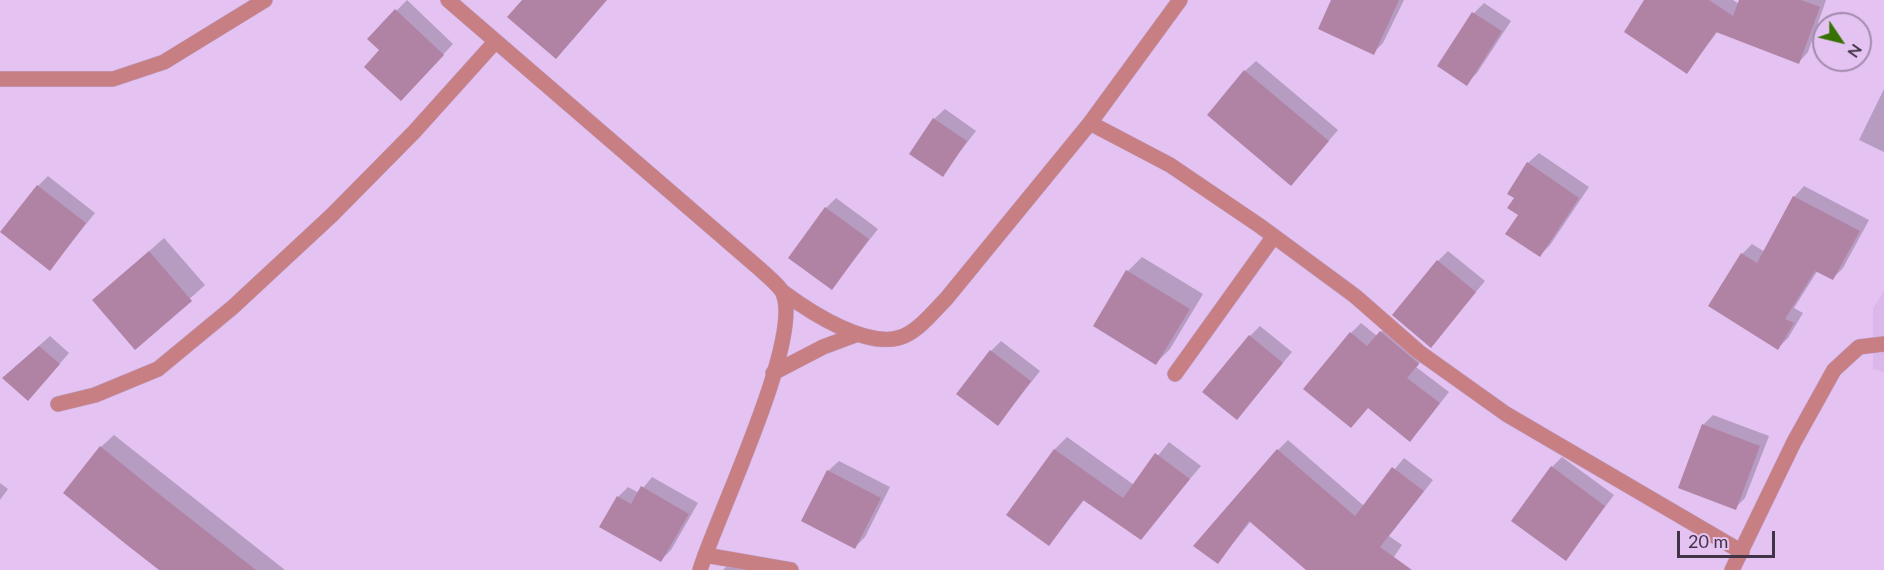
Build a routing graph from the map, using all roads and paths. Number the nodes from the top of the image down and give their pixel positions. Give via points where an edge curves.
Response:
1 (265, 0) edge
2 (448, 0) edge
3 (1180, 0) edge
4 (495, 42) junction
5 (0, 79) edge
6 (1090, 123) junction
7 (1274, 236) junction
8 (783, 292) junction
9 (858, 334) junction
10 (1884, 344) edge
11 (773, 373) junction
12 (1175, 374) dead end
13 (58, 404) dead end
14 (1742, 552) junction
15 (705, 555) junction
16 (700, 570) edge
17 (791, 570) edge
18 (1732, 570) edge

1 - 5 street via 164,62 113,79
2 - 4 street
3 - 6 street
4 - 8 street
4 - 13 street via 332,216 233,307 158,369 95,395
6 - 7 street via 1170,165
6 - 9 street via 925,321 904,336 879,340
7 - 12 street
7 - 14 street via 1355,296 1419,352 1506,414
8 - 9 street via 804,308
8 - 11 street via 783,345
9 - 11 street
10 - 14 street via 1859,347 1834,370 1794,442
11 - 15 street
14 - 18 street
15 - 16 street
15 - 17 street

